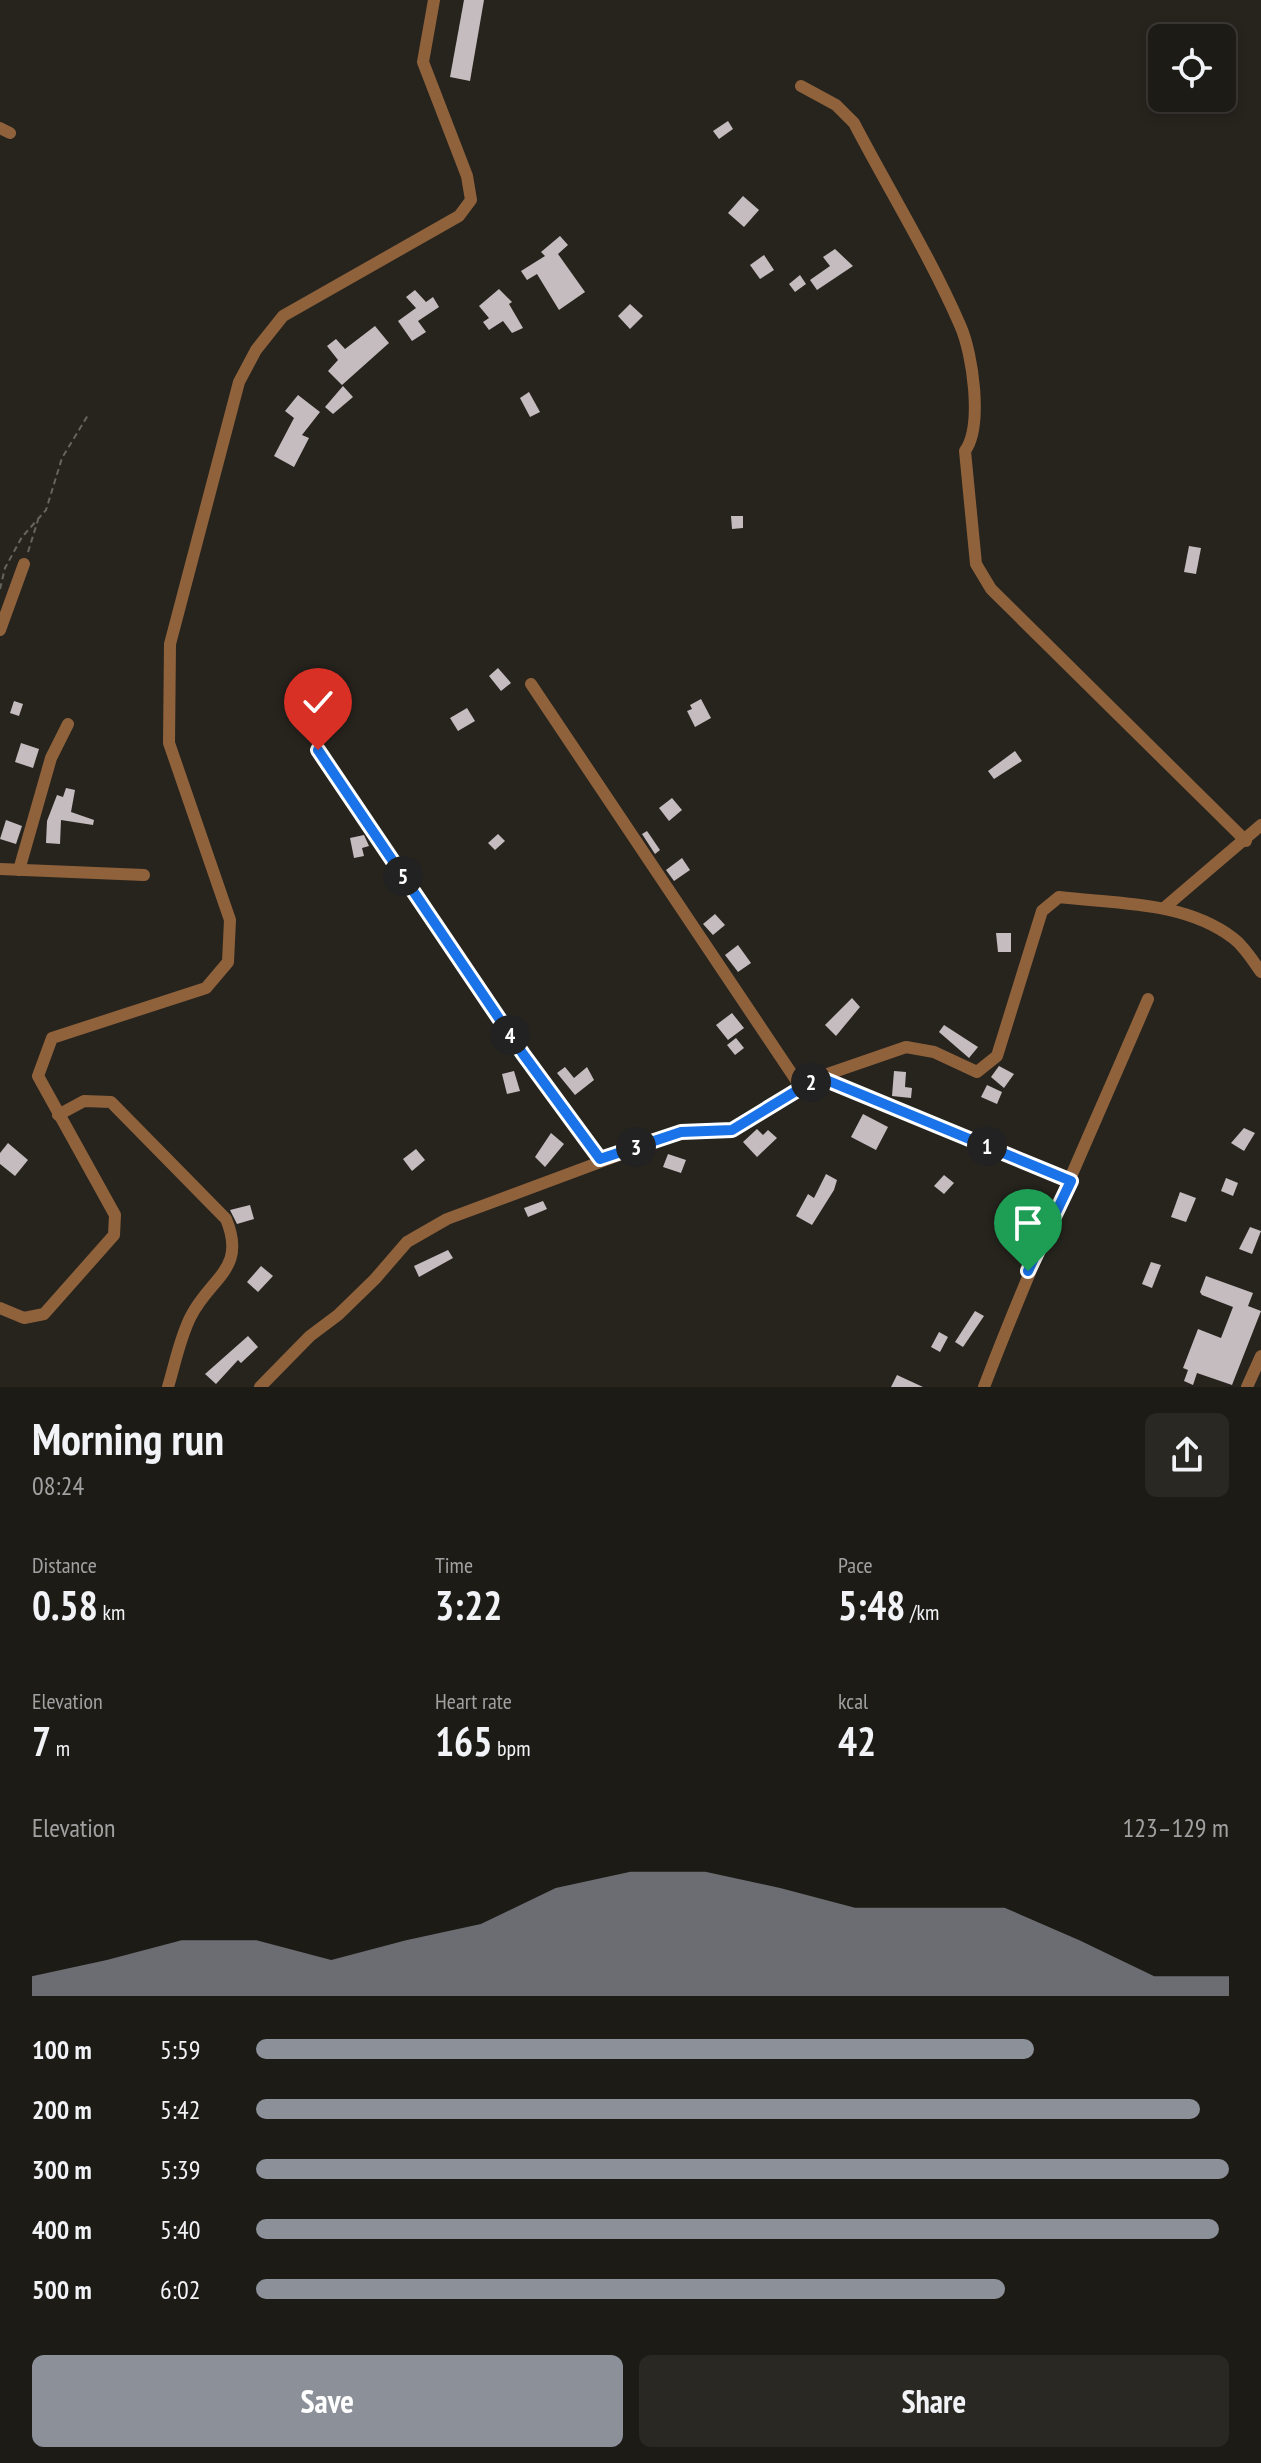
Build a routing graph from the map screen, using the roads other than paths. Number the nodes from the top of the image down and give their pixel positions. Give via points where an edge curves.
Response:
1 (434, 0) edge
2 (801, 86) dead end
3 (24, 564) road end
4 (0, 630) edge
5 (531, 684) dead end
6 (68, 724) dead end
7 (318, 750) dead end
8 (1261, 825) edge
9 (1246, 841) junction
10 (0, 869) edge
11 (19, 870) junction
12 (144, 875) dead end
13 (1164, 908) junction
14 (1261, 972) edge
15 (1148, 999) dead end
16 (819, 1077) junction
17 (802, 1089) junction
18 (58, 1115) junction
19 (600, 1159) junction
20 (1071, 1181) junction
21 (0, 1308) edge
22 (1261, 1356) edge
23 (168, 1387) edge
24 (260, 1387) edge
25 (984, 1387) edge
26 (1247, 1387) edge

1 - 18 street via 423,62 467,176 471,200 459,216 283,316 256,350 239,382 170,644 169,743 230,920 228,962 206,988 52,1038 38,1076
2 - 9 street via 836,105 854,123 962,328 976,405 973,440 965,451 976,564 991,589
3 - 4 street
5 - 17 street
6 - 11 street via 51,758
7 - 19 street
8 - 9 street
9 - 13 street
10 - 11 street
11 - 12 street
13 - 14 street via 1235,939
13 - 16 street via 1059,897 1047,903 997,1056 984,1069 969,1070 934,1052 906,1047
15 - 20 street
16 - 17 street
16 - 20 street
17 - 19 street via 732,1130 681,1132
18 - 21 street via 115,1215 114,1235 44,1314 24,1318
18 - 23 street via 84,1101 111,1102 226,1219 234,1238 233,1261 191,1315
19 - 24 street via 447,1219 407,1242
20 - 25 street via 1028,1271
22 - 26 street

